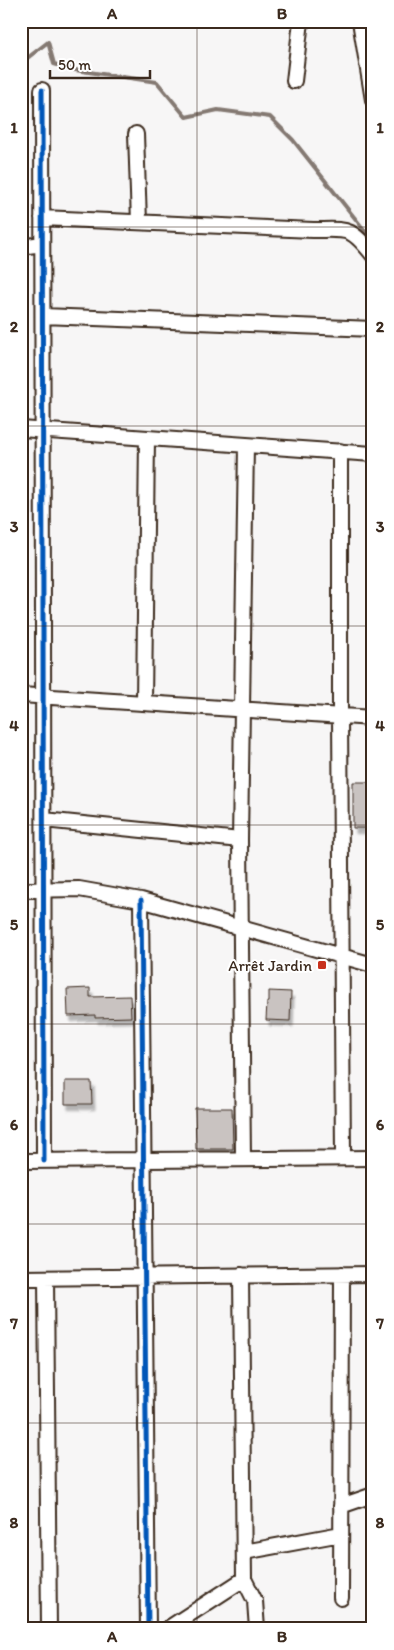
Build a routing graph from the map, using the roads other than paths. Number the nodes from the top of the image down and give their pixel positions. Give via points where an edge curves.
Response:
1 (301, 21) edge
2 (360, 21) edge
3 (294, 81) dead end
4 (42, 90) dead end
5 (373, 100) edge
6 (136, 134) dead end
7 (42, 218) junction
8 (139, 222) junction
9 (42, 244) junction
10 (21, 246) edge
11 (373, 255) edge
12 (43, 316) junction
13 (373, 329) edge
14 (21, 429) edge
15 (43, 430) junction
16 (147, 438) junction
17 (246, 444) junction
18 (340, 451) junction
19 (373, 454) edge
20 (21, 695) edge
21 (44, 696) junction
22 (144, 703) junction
23 (243, 710) junction
24 (340, 716) junction
25 (373, 718) edge
26 (44, 820) junction
27 (240, 840) junction
28 (21, 890) edge
29 (44, 890) junction
30 (141, 900) junction
31 (241, 928) junction
32 (341, 957) junction
33 (373, 966) edge
34 (343, 1158) junction
35 (373, 1158) edge
36 (243, 1159) junction
37 (144, 1160) junction
38 (21, 1161) edge
39 (44, 1161) junction
40 (342, 1274) junction
41 (373, 1274) edge
42 (144, 1276) junction
43 (241, 1276) junction
44 (21, 1278) edge
45 (46, 1278) junction
46 (373, 1495) edge
47 (342, 1506) junction
48 (342, 1534) junction
49 (244, 1552) junction
50 (244, 1579) junction
51 (341, 1598) dead end
52 (49, 1629) edge
53 (148, 1629) edge
54 (167, 1629) edge
55 (256, 1629) edge

1 - 3 street
2 - 5 street
4 - 7 street
6 - 8 street
7 - 8 street
7 - 9 street
8 - 11 street via 346,230
9 - 10 street
9 - 12 street
12 - 13 street
12 - 15 street
14 - 15 street
15 - 16 street
15 - 21 street
16 - 17 street
16 - 22 street
17 - 18 street
17 - 23 street
18 - 19 street
18 - 24 street
20 - 21 street
21 - 22 street
21 - 26 street
22 - 23 street
23 - 24 street
23 - 27 street
24 - 25 street
24 - 32 street
26 - 27 street
26 - 29 street
27 - 31 street
28 - 29 street
29 - 30 street via 80,889
29 - 39 street
30 - 31 street
30 - 37 street
31 - 32 street
31 - 36 street
32 - 33 street
32 - 34 street
34 - 35 street
34 - 36 street
36 - 37 street
37 - 39 street
37 - 42 street
38 - 39 street
40 - 41 street
40 - 43 street
40 - 47 street
42 - 43 street
42 - 45 street
42 - 53 street
43 - 49 street
44 - 45 street
45 - 52 street
46 - 47 street
47 - 48 street
48 - 49 street
48 - 51 street
49 - 50 street
50 - 54 street
50 - 55 street via 256,1601

